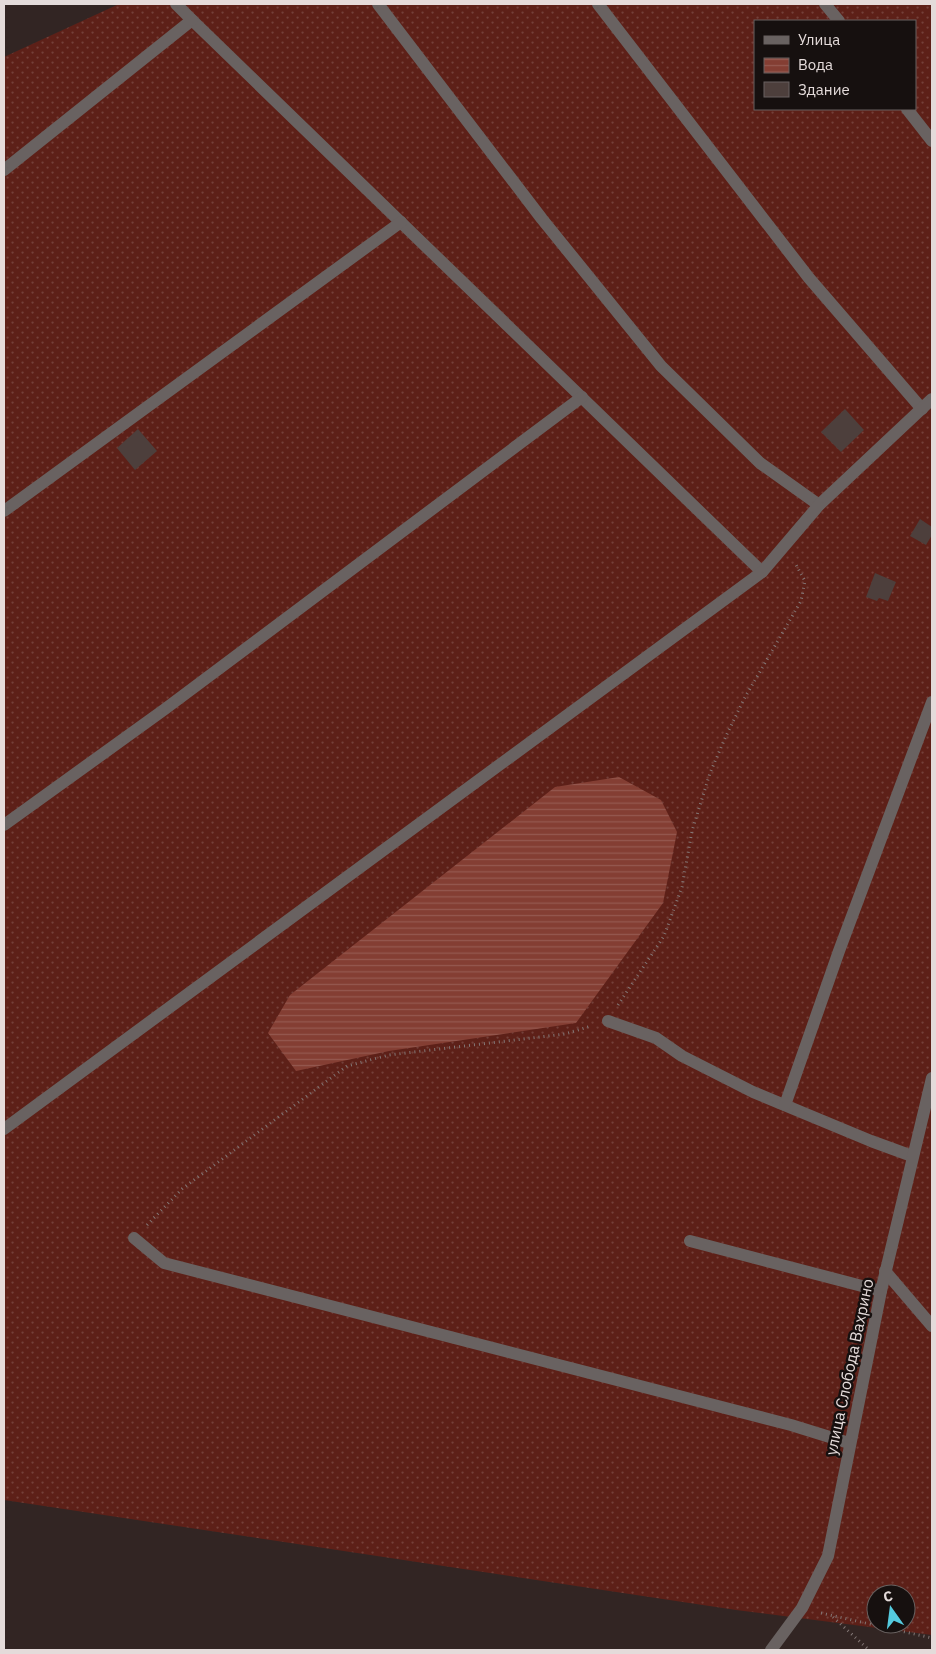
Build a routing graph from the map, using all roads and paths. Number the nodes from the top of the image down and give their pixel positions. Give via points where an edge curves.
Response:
1 (176, 4) edge
2 (378, 4) edge
3 (598, 4) edge
4 (825, 4) edge
5 (192, 20) junction
6 (838, 20) edge
7 (908, 110) edge
8 (932, 141) edge
9 (4, 170) edge
10 (401, 222) junction
11 (582, 398) junction
12 (932, 399) edge
13 (922, 409) junction
14 (819, 505) junction
15 (4, 511) edge
16 (785, 544) junction
17 (762, 572) junction
18 (932, 702) edge
19 (4, 825) edge
20 (608, 1021) junction
21 (932, 1078) edge
22 (930, 1099) edge
23 (785, 1105) junction
24 (4, 1130) edge
25 (912, 1156) junction
26 (134, 1238) joint
27 (690, 1241) dead end
28 (885, 1271) junction
29 (881, 1290) junction
30 (932, 1326) edge
31 (849, 1443) junction
32 (802, 1608) junction
33 (833, 1616) junction
34 (932, 1638) edge
35 (771, 1650) edge
36 (869, 1650) edge

1 - 5 street
2 - 14 street via 542,219 661,366 760,463
3 - 13 street via 808,278
4 - 6 street
5 - 9 street
5 - 10 street
7 - 8 street
10 - 11 street
10 - 15 street
11 - 17 street
11 - 19 street
12 - 13 street
13 - 14 street
14 - 16 street
16 - 17 street
16 - 20 path via 804,581 802,600 744,698 710,773 692,831 682,887 664,936
17 - 24 street
18 - 23 street via 845,933
20 - 23 street via 656,1038 682,1056
20 - 26 path via 565,1034 389,1055 347,1066 182,1189
21 - 22 street, улица Слобода Вахрино
22 - 25 street, улица Слобода Вахрино
23 - 25 street
25 - 28 street, улица Слобода Вахрино
26 - 31 street via 164,1263 791,1425
27 - 29 street
28 - 29 street, улица Слобода Вахрино
28 - 30 street
29 - 31 street, улица Слобода Вахрино
31 - 32 street, улица Слобода Вахрино via 828,1556
32 - 33 path
32 - 35 street, улица Слобода Вахрино
33 - 34 path
33 - 36 path

